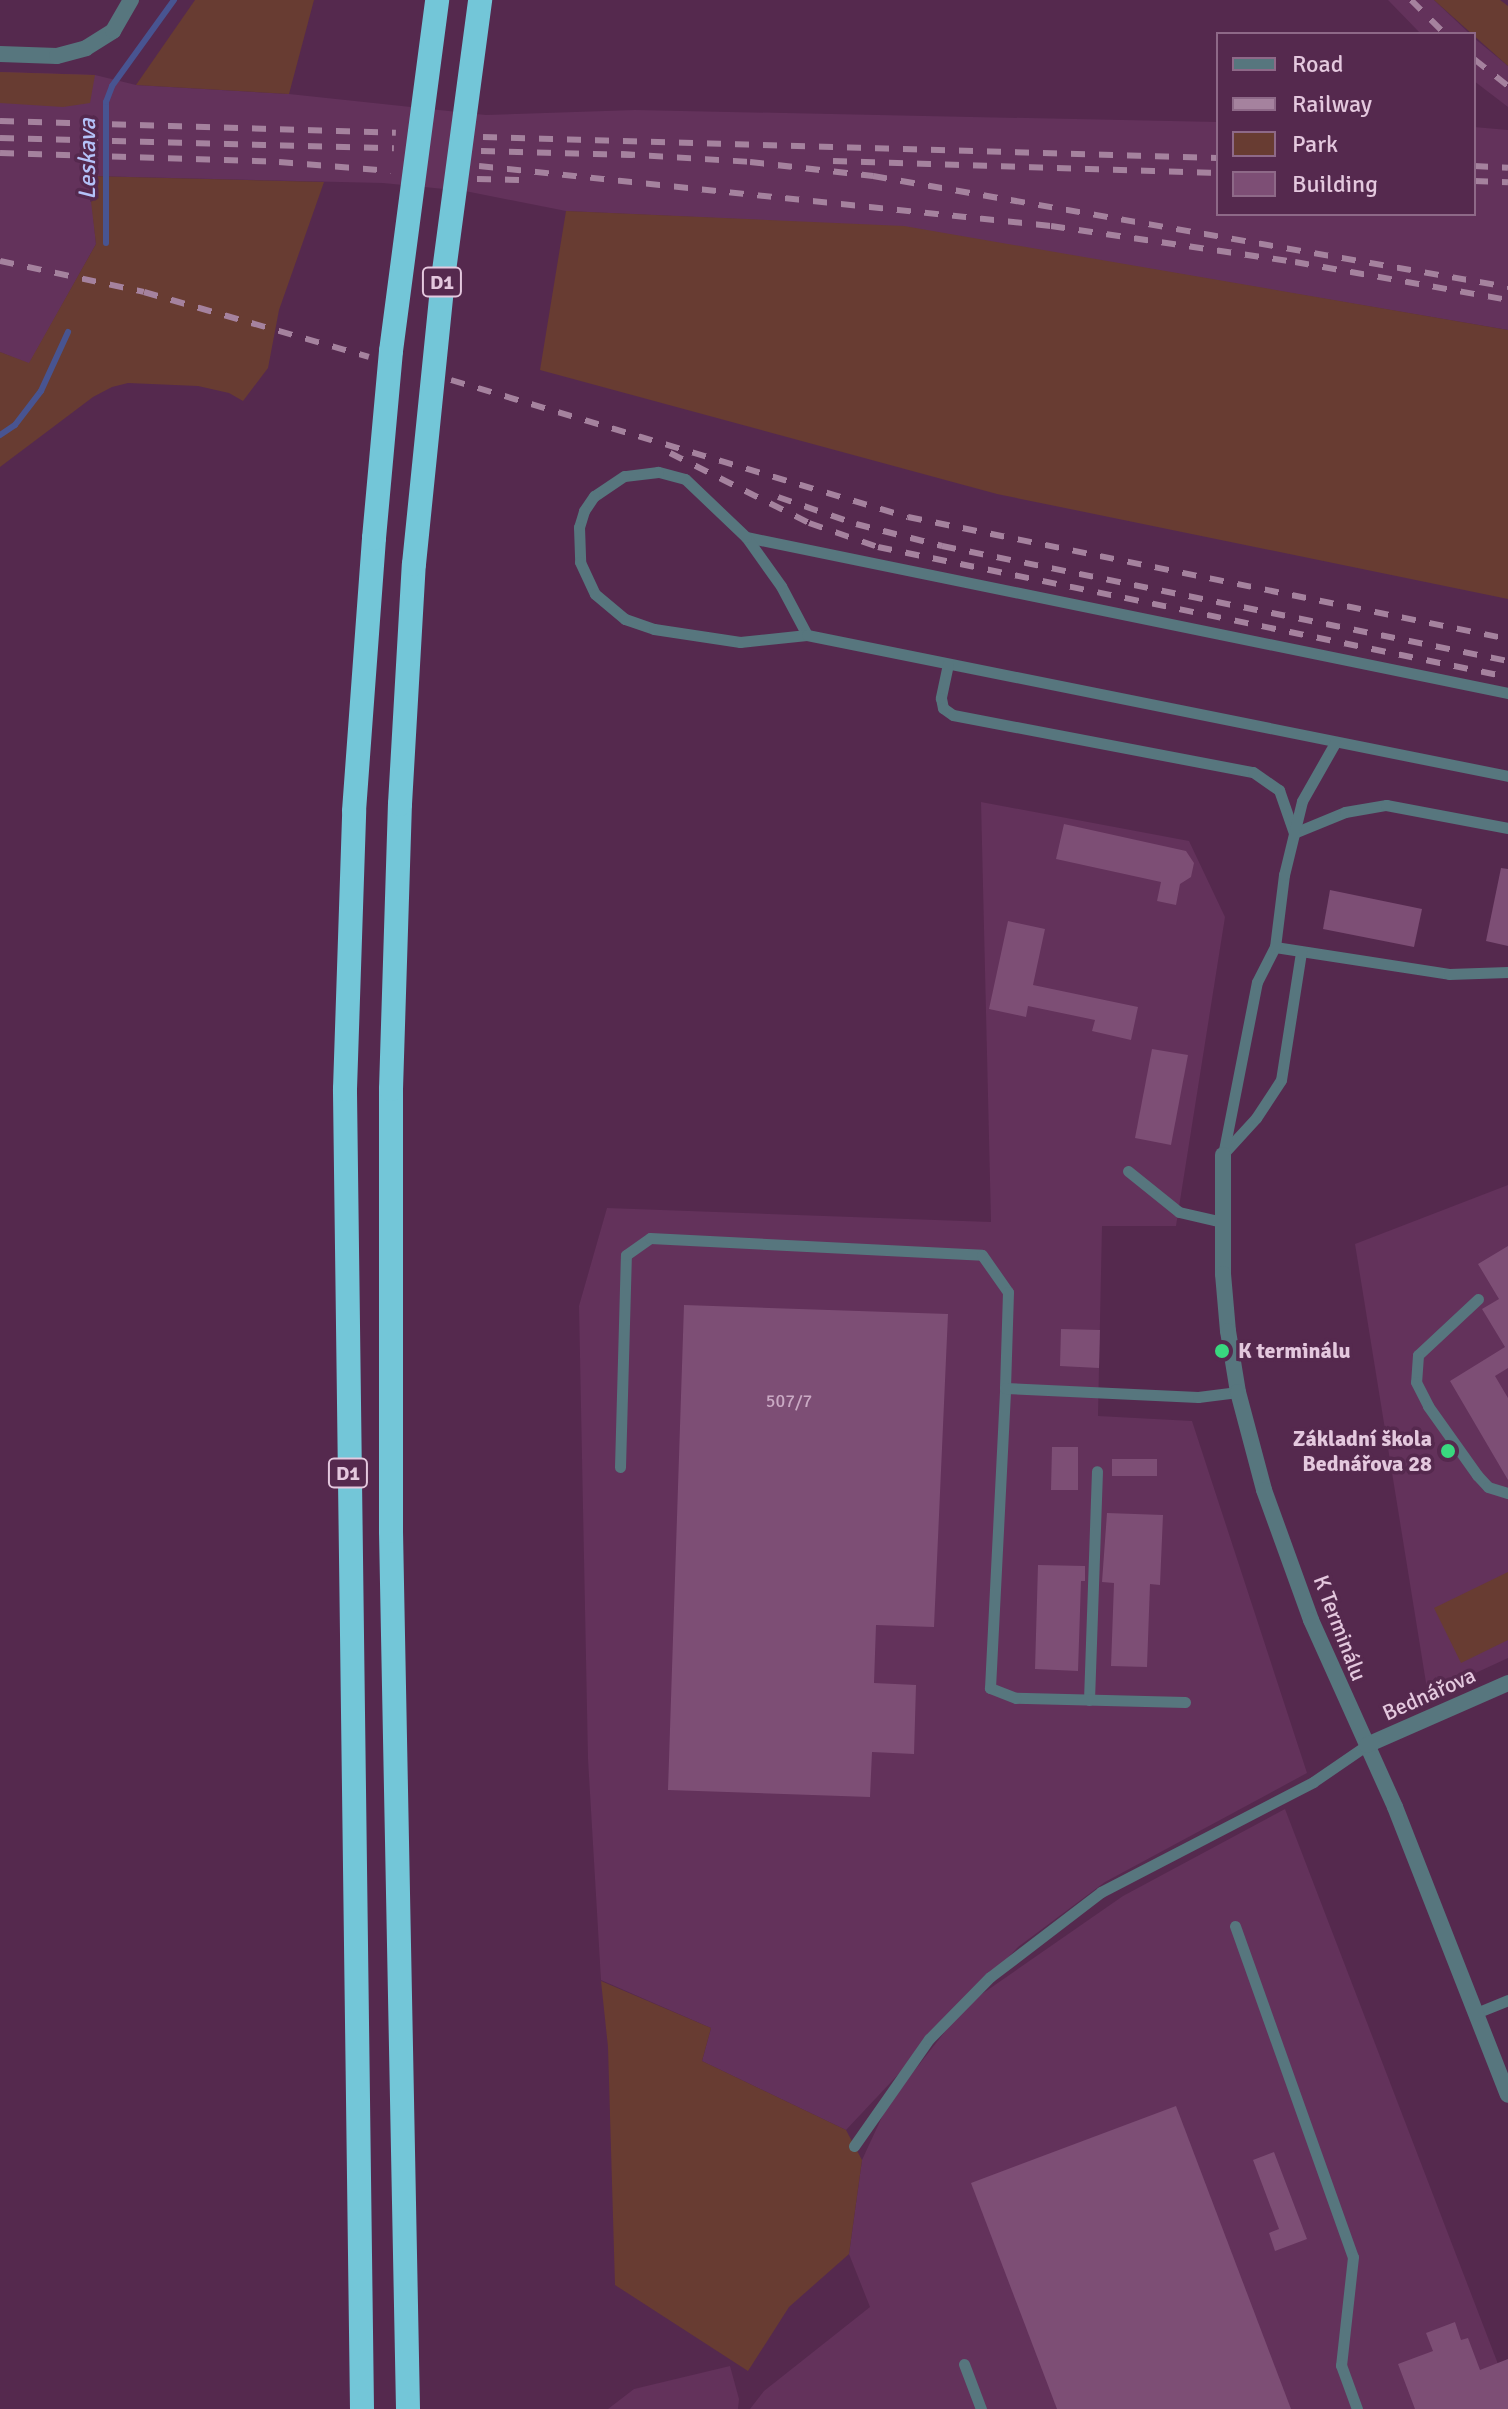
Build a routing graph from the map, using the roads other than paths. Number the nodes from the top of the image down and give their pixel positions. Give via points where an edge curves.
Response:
1 (131, 0) edge
2 (437, 0) edge
3 (480, 0) edge
4 (0, 54) edge
5 (746, 537) junction
6 (807, 635) junction
7 (948, 664) junction
8 (1508, 693) edge
9 (1335, 743) junction
10 (1508, 776) edge
11 (1508, 828) edge
12 (1294, 833) junction
13 (1275, 947) junction
14 (1301, 952) junction
15 (1508, 972) edge
16 (1223, 1155) junction
17 (1128, 1171) dead end
18 (1222, 1222) junction
19 (1478, 1299) dead end
20 (1005, 1388) junction
21 (1238, 1392) junction
22 (620, 1467) dead end
23 (1097, 1471) dead end
24 (1508, 1493) edge
25 (1508, 1683) edge
26 (1089, 1700) junction
27 (1185, 1702) dead end
28 (1367, 1745) junction
29 (1235, 1926) dead end
30 (1508, 2000) edge
31 (1476, 2013) junction
32 (1508, 2095) edge
33 (854, 2146) dead end
34 (964, 2364) dead end
35 (362, 2409) edge
36 (408, 2409) edge
37 (981, 2409) edge
38 (1357, 2409) edge

1 - 4 street via 113,31 86,48 57,56
2 - 35 highway, D1, bridge via 395,320 374,538 354,811 345,1089
3 - 36 highway, D1, bridge via 431,376 414,564 391,1089 391,1531
5 - 6 lane
5 - 6 lane via 695,486 658,472 624,476 594,496 584,511 578,544 595,594 625,619 719,641
5 - 8 lane
6 - 7 lane
7 - 9 lane
7 - 12 lane via 941,698 943,708 953,715 1253,772 1279,790
9 - 10 lane
9 - 12 lane via 1302,801
11 - 12 lane via 1386,805 1345,812
12 - 13 lane
13 - 14 lane
13 - 16 lane via 1257,982
14 - 15 lane via 1449,974
14 - 16 lane via 1281,1080
16 - 18 street, K Terminálu
17 - 18 lane via 1179,1212
18 - 21 street, K Terminálu via 1228,1331
19 - 24 lane via 1418,1355 1416,1382 1477,1475 1488,1487
20 - 21 lane via 1198,1397
20 - 22 lane via 1008,1292 982,1255 650,1238 626,1255
20 - 26 lane via 990,1688 1016,1698
21 - 28 street, K Terminálu via 1264,1490 1306,1605
23 - 26 lane
25 - 28 street, Bednářova
26 - 27 lane
28 - 31 street, K Terminálu
28 - 33 lane via 1313,1782 1101,1892 990,1977 929,2039
29 - 38 lane via 1353,2257 1341,2365
30 - 31 lane
31 - 32 street, K Terminálu
34 - 37 lane

